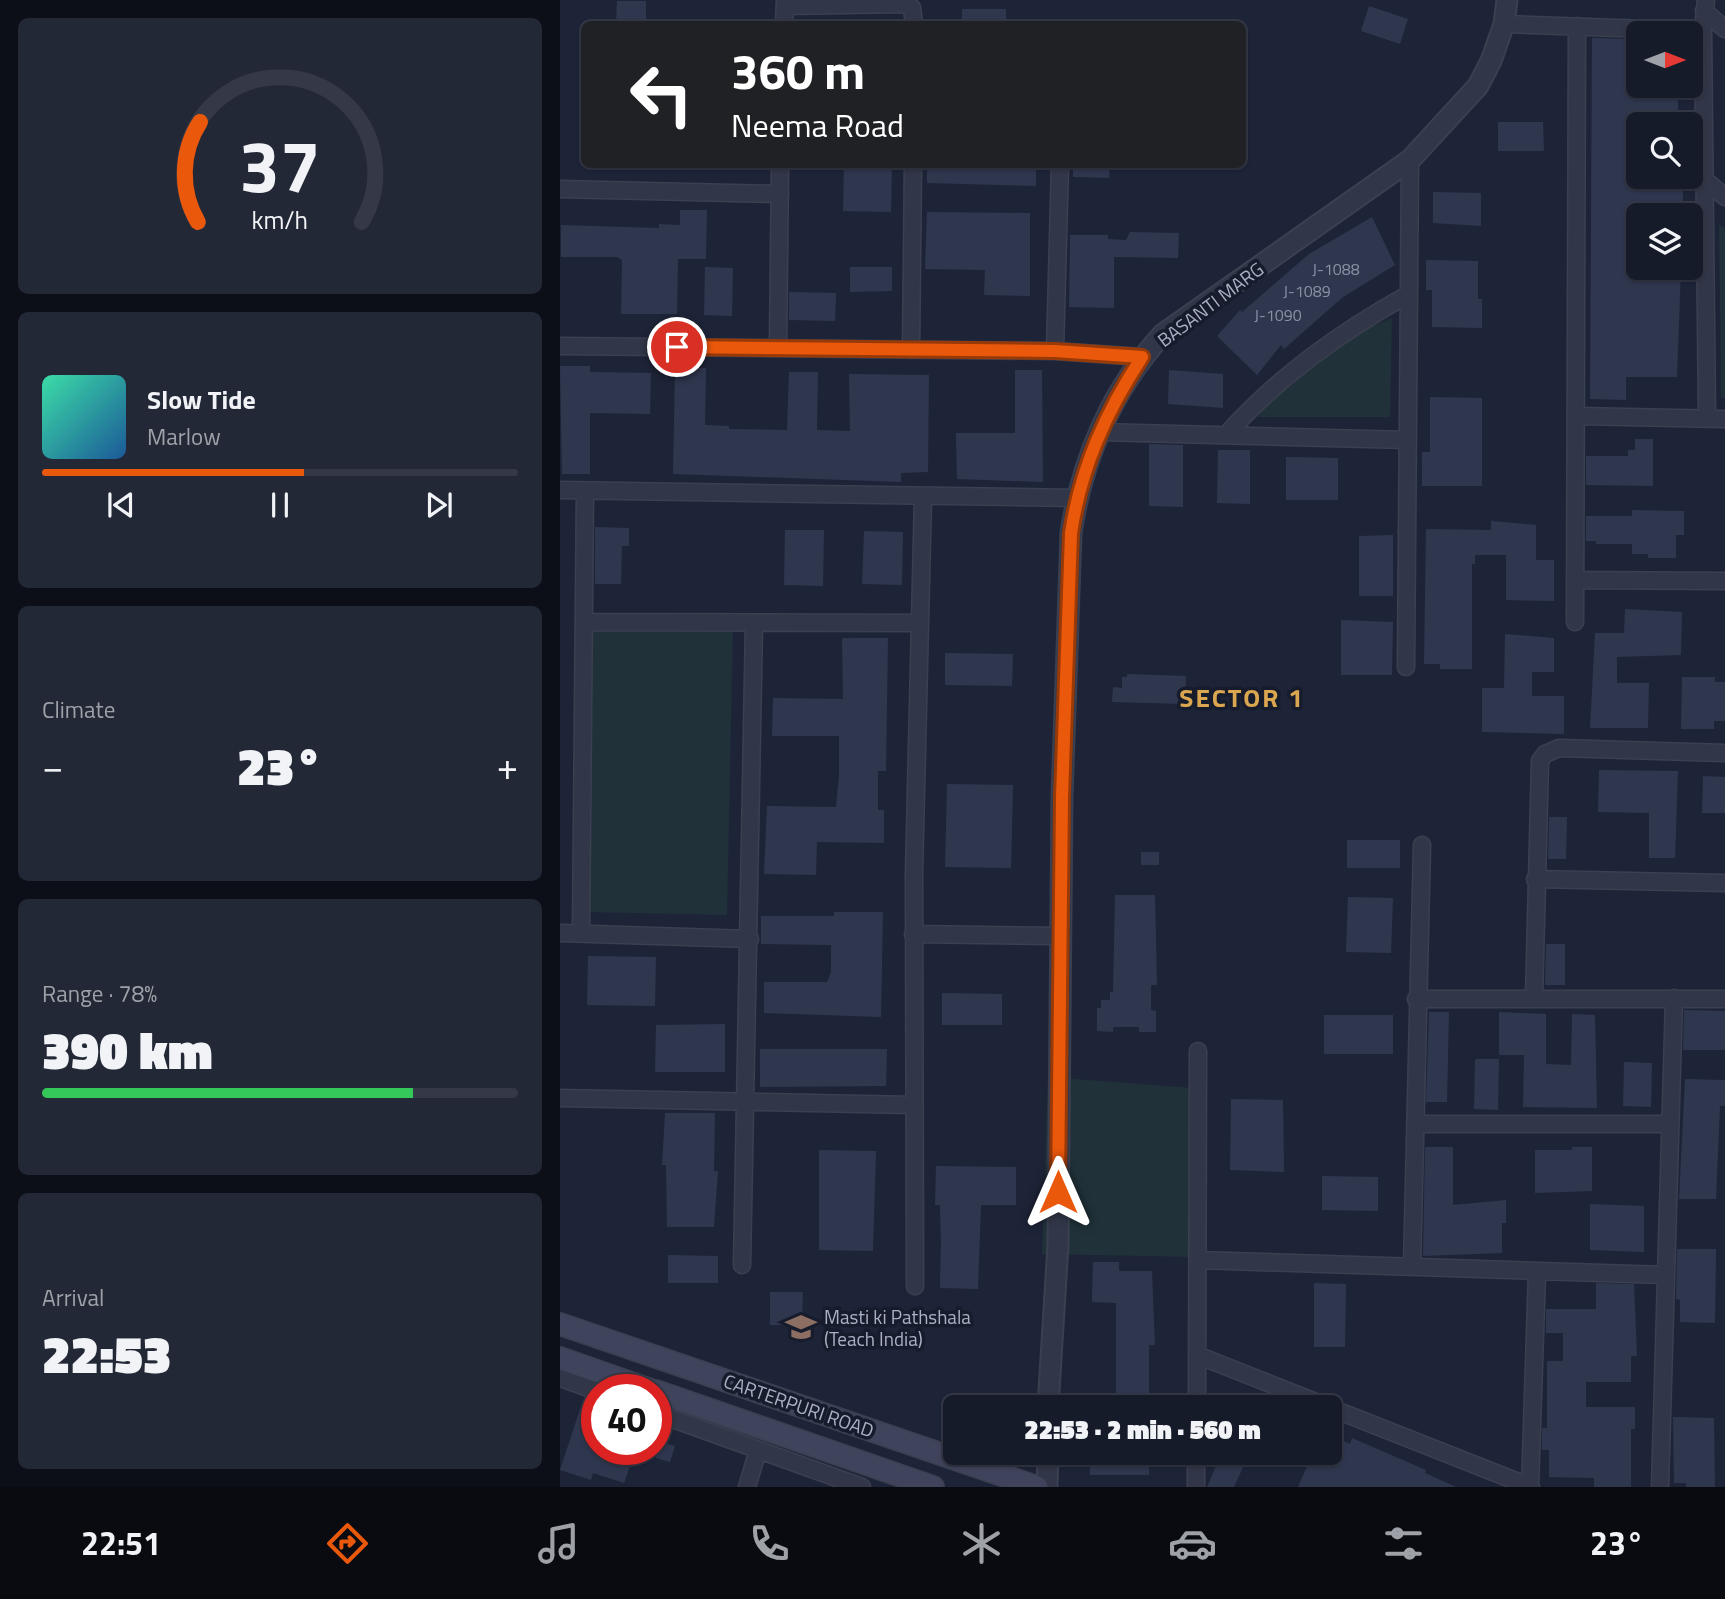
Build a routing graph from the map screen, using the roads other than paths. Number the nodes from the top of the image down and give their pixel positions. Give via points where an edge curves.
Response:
1 (1507, 0) edge
2 (785, 3) edge
3 (1705, 6) edge
4 (784, 21) edge
5 (914, 21) edge
6 (1504, 24) junction
7 (1577, 26) junction
8 (1626, 28) edge
9 (1725, 29) edge
10 (1703, 31) joint
11 (1410, 160) junction
12 (780, 168) edge
13 (913, 168) edge
14 (1060, 168) edge
15 (1705, 180) junction
16 (560, 189) edge
17 (779, 194) junction
18 (1725, 197) edge
19 (1409, 294) junction
20 (560, 346) edge
21 (778, 348) junction
22 (911, 351) junction
23 (1055, 351) junction
24 (1142, 357) junction
25 (1577, 416) junction
26 (1707, 419) junction
27 (1725, 419) edge
28 (1099, 432) junction
29 (1226, 435) junction
30 (1408, 440) junction
31 (560, 491) edge
32 (585, 491) junction
33 (923, 497) junction
34 (1076, 498) junction
35 (1575, 580) junction
36 (1725, 581) edge
37 (586, 622) junction
38 (1575, 622) dead end
39 (754, 623) junction
40 (919, 623) junction
41 (1406, 667) dead end
42 (1725, 753) edge
43 (1422, 845) dead end
44 (1535, 879) junction
45 (1725, 883) edge
46 (560, 933) edge
47 (581, 933) junction
48 (913, 934) junction
49 (1060, 936) junction
50 (750, 939) junction
51 (1674, 998) junction
52 (1416, 999) junction
53 (1534, 999) junction
54 (1725, 999) edge
55 (1198, 1051) dead end
56 (560, 1098) edge
57 (744, 1102) junction
58 (913, 1105) junction
59 (1415, 1124) junction
60 (1669, 1124) junction
61 (1198, 1260) junction
62 (742, 1265) dead end
63 (1412, 1267) junction
64 (1537, 1273) junction
65 (1665, 1275) junction
66 (915, 1286) dead end
67 (560, 1324) edge
68 (1197, 1355) junction
69 (560, 1358) edge
70 (606, 1374) edge
71 (560, 1378) edge
72 (581, 1385) edge
73 (1049, 1395) edge
74 (1197, 1395) edge
75 (672, 1397) edge
76 (672, 1419) edge
77 (758, 1450) junction
78 (1048, 1465) edge
79 (1196, 1465) edge
80 (1012, 1482) edge
81 (747, 1487) edge
82 (862, 1487) edge
83 (933, 1487) edge
84 (1037, 1487) edge
85 (1047, 1487) edge
86 (1196, 1487) edge
87 (1531, 1487) edge
88 (1660, 1487) edge

1 - 6 street, BASANTI MARG
2 - 4 street
2 - 5 street via 905,4 912,8
3 - 9 street
3 - 10 street
6 - 7 street
6 - 11 street, BASANTI MARG via 1478,86
7 - 8 street
7 - 25 street
10 - 15 street
11 - 19 street
11 - 24 street, BASANTI MARG via 1163,334
12 - 17 street
13 - 22 street
14 - 23 street
15 - 18 street
15 - 26 street
16 - 17 street
17 - 21 street
19 - 29 street via 1301,362
19 - 30 street
20 - 21 street
21 - 22 street
22 - 23 street
23 - 24 street
24 - 28 street, BASANTI MARG
25 - 26 street
25 - 35 street
26 - 27 street
28 - 29 street
28 - 34 street, BASANTI MARG
29 - 30 street
30 - 41 street
31 - 32 street
32 - 33 street
32 - 37 street
33 - 34 street
33 - 40 street
34 - 49 street, BASANTI MARG via 1071,533
35 - 36 street
35 - 38 street
37 - 39 street
37 - 47 street
39 - 40 street
39 - 50 street
40 - 48 street
42 - 44 street via 1559,748 1545,754 1540,761
43 - 52 street
44 - 45 street
44 - 53 street
46 - 47 street
47 - 50 street
48 - 49 street
48 - 58 street
49 - 73 street, BASANTI MARG via 1058,1245
50 - 57 street
51 - 53 street
51 - 54 street
51 - 60 street
52 - 53 street
52 - 59 street
55 - 61 street
56 - 57 street
57 - 58 street
57 - 62 street
58 - 66 street
59 - 60 street
59 - 63 street
60 - 65 street
61 - 63 street
61 - 68 street
63 - 64 street
64 - 65 street
64 - 87 street
65 - 88 street
67 - 80 main road, CARTERPURI ROAD
68 - 74 street
68 - 87 street
69 - 70 main road
71 - 72 street
75 - 83 main road, CARTERPURI ROAD
76 - 77 street
77 - 81 street
77 - 82 street
78 - 85 street
79 - 86 street
80 - 84 main road, CARTERPURI ROAD

